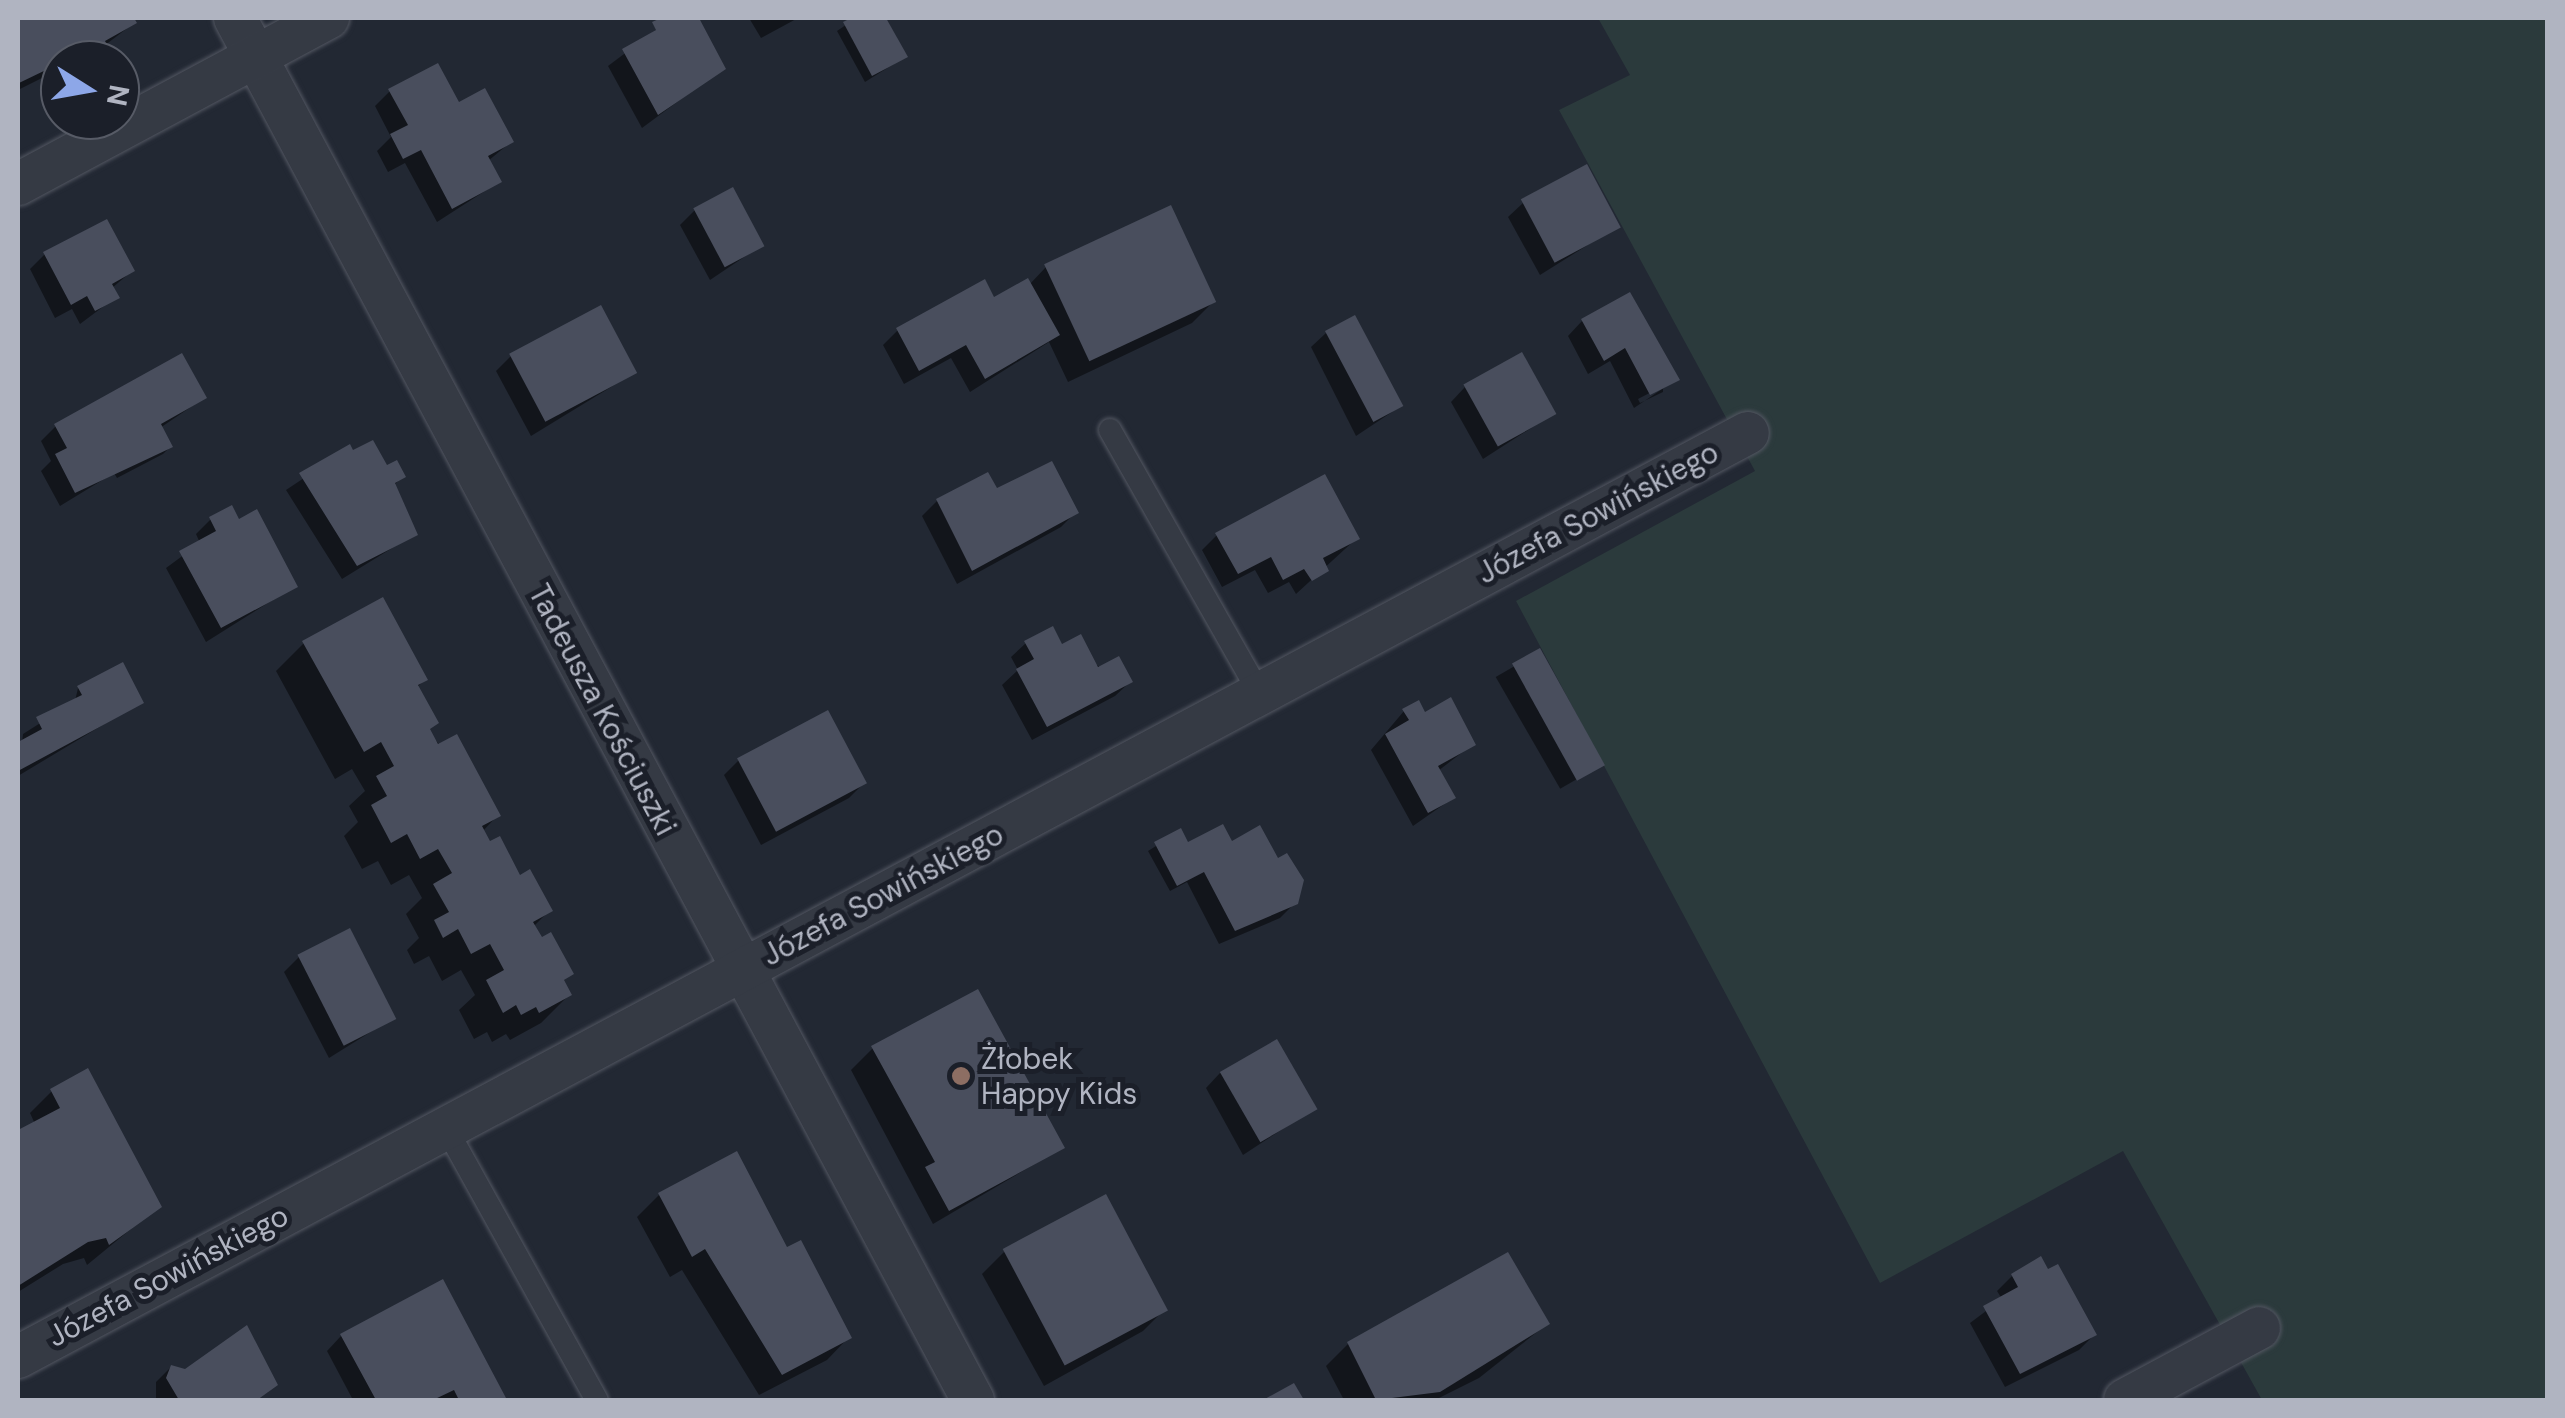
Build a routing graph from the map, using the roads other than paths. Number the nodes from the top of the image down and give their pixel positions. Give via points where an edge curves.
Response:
1 (235, 18) edge
2 (328, 18) edge
3 (256, 56) junction
4 (18, 184) edge
5 (1110, 430) dead end
6 (1748, 433) dead end
7 (1260, 694) junction
8 (740, 971) junction
9 (446, 1128) junction
10 (2259, 1328) dead end
11 (18, 1356) edge
12 (597, 1400) edge
13 (972, 1400) edge
14 (2125, 1400) edge

1 - 3 street, Tadeusza Kościuszki
2 - 3 street
3 - 4 street
3 - 8 street, Tadeusza Kościuszki
5 - 7 lane
6 - 7 street, Józefa Sowińskiego
7 - 8 street, Józefa Sowińskiego
8 - 9 street, Józefa Sowińskiego
8 - 13 street, Tadeusza Kościuszki
9 - 11 street, Józefa Sowińskiego
9 - 12 lane
10 - 14 street

